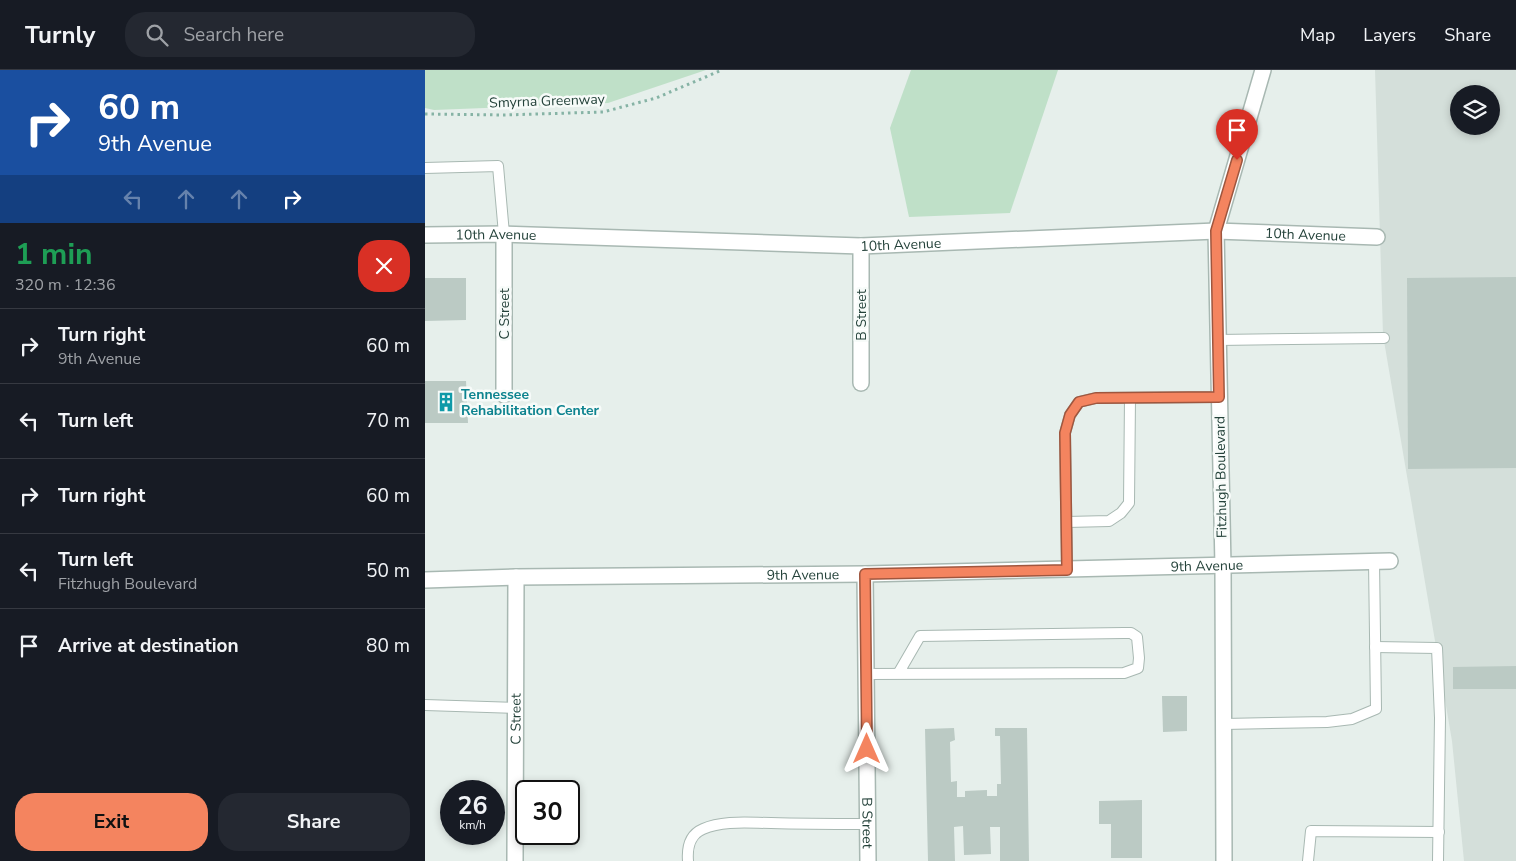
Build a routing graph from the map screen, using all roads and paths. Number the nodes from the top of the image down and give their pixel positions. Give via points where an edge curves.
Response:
1 (722, 70) edge
2 (1263, 70) edge
3 (425, 114) edge
4 (425, 168) edge
5 (1216, 231) junction
6 (504, 234) junction
7 (425, 235) edge
8 (1377, 237) dead end
9 (861, 246) junction
10 (1384, 338) dead end
11 (1218, 340) junction
12 (861, 383) dead end
13 (504, 394) dead end
14 (1219, 397) junction
15 (1130, 398) junction
16 (1067, 522) junction
17 (1374, 561) junction
18 (1390, 561) dead end
19 (1223, 566) junction
20 (1067, 570) junction
21 (865, 574) junction
22 (516, 577) junction
23 (425, 580) edge
24 (1375, 647) junction
25 (866, 674) junction
26 (898, 674) junction
27 (425, 705) edge
28 (515, 708) junction
29 (1224, 724) junction
30 (867, 824) junction
31 (1439, 832) junction
32 (515, 861) edge
33 (688, 861) edge
34 (868, 861) edge
35 (1224, 861) edge
36 (1308, 861) edge
37 (1439, 861) edge

1 - 3 path, Smyrna Greenway via 657,98 603,112
2 - 5 street, Fitzhugh Boulevard
4 - 6 lane via 498,166
5 - 8 street, 10th Avenue
5 - 9 street, 10th Avenue
5 - 11 street, Fitzhugh Boulevard
6 - 7 street, 10th Avenue
6 - 9 street, 10th Avenue
6 - 13 street, C Street
9 - 12 street, B Street
10 - 11 lane
11 - 14 street, Fitzhugh Boulevard
14 - 15 lane
14 - 19 street, Fitzhugh Boulevard
15 - 16 lane via 1129,503 1109,521
15 - 16 lane via 1096,398 1079,402 1070,415 1065,433
16 - 20 lane
17 - 18 street, 9th Avenue
17 - 19 street, 9th Avenue
17 - 24 lane
19 - 20 street, 9th Avenue
19 - 29 street, Fitzhugh Boulevard
20 - 21 street, 9th Avenue
21 - 22 street, 9th Avenue
21 - 25 street, B Street
22 - 23 street, 9th Avenue
22 - 28 street, C Street
24 - 29 lane via 1376,709 1351,719 1327,722
24 - 31 lane via 1437,648
25 - 26 lane
25 - 30 street, B Street
26 - 26 lane via 1124,673 1137,668 1137,636 1131,633 921,636
27 - 28 lane
28 - 32 street, C Street
29 - 35 street, Fitzhugh Boulevard
30 - 33 lane via 717,825 701,830 691,838
30 - 34 street, B Street
31 - 36 lane via 1311,831
31 - 37 lane

